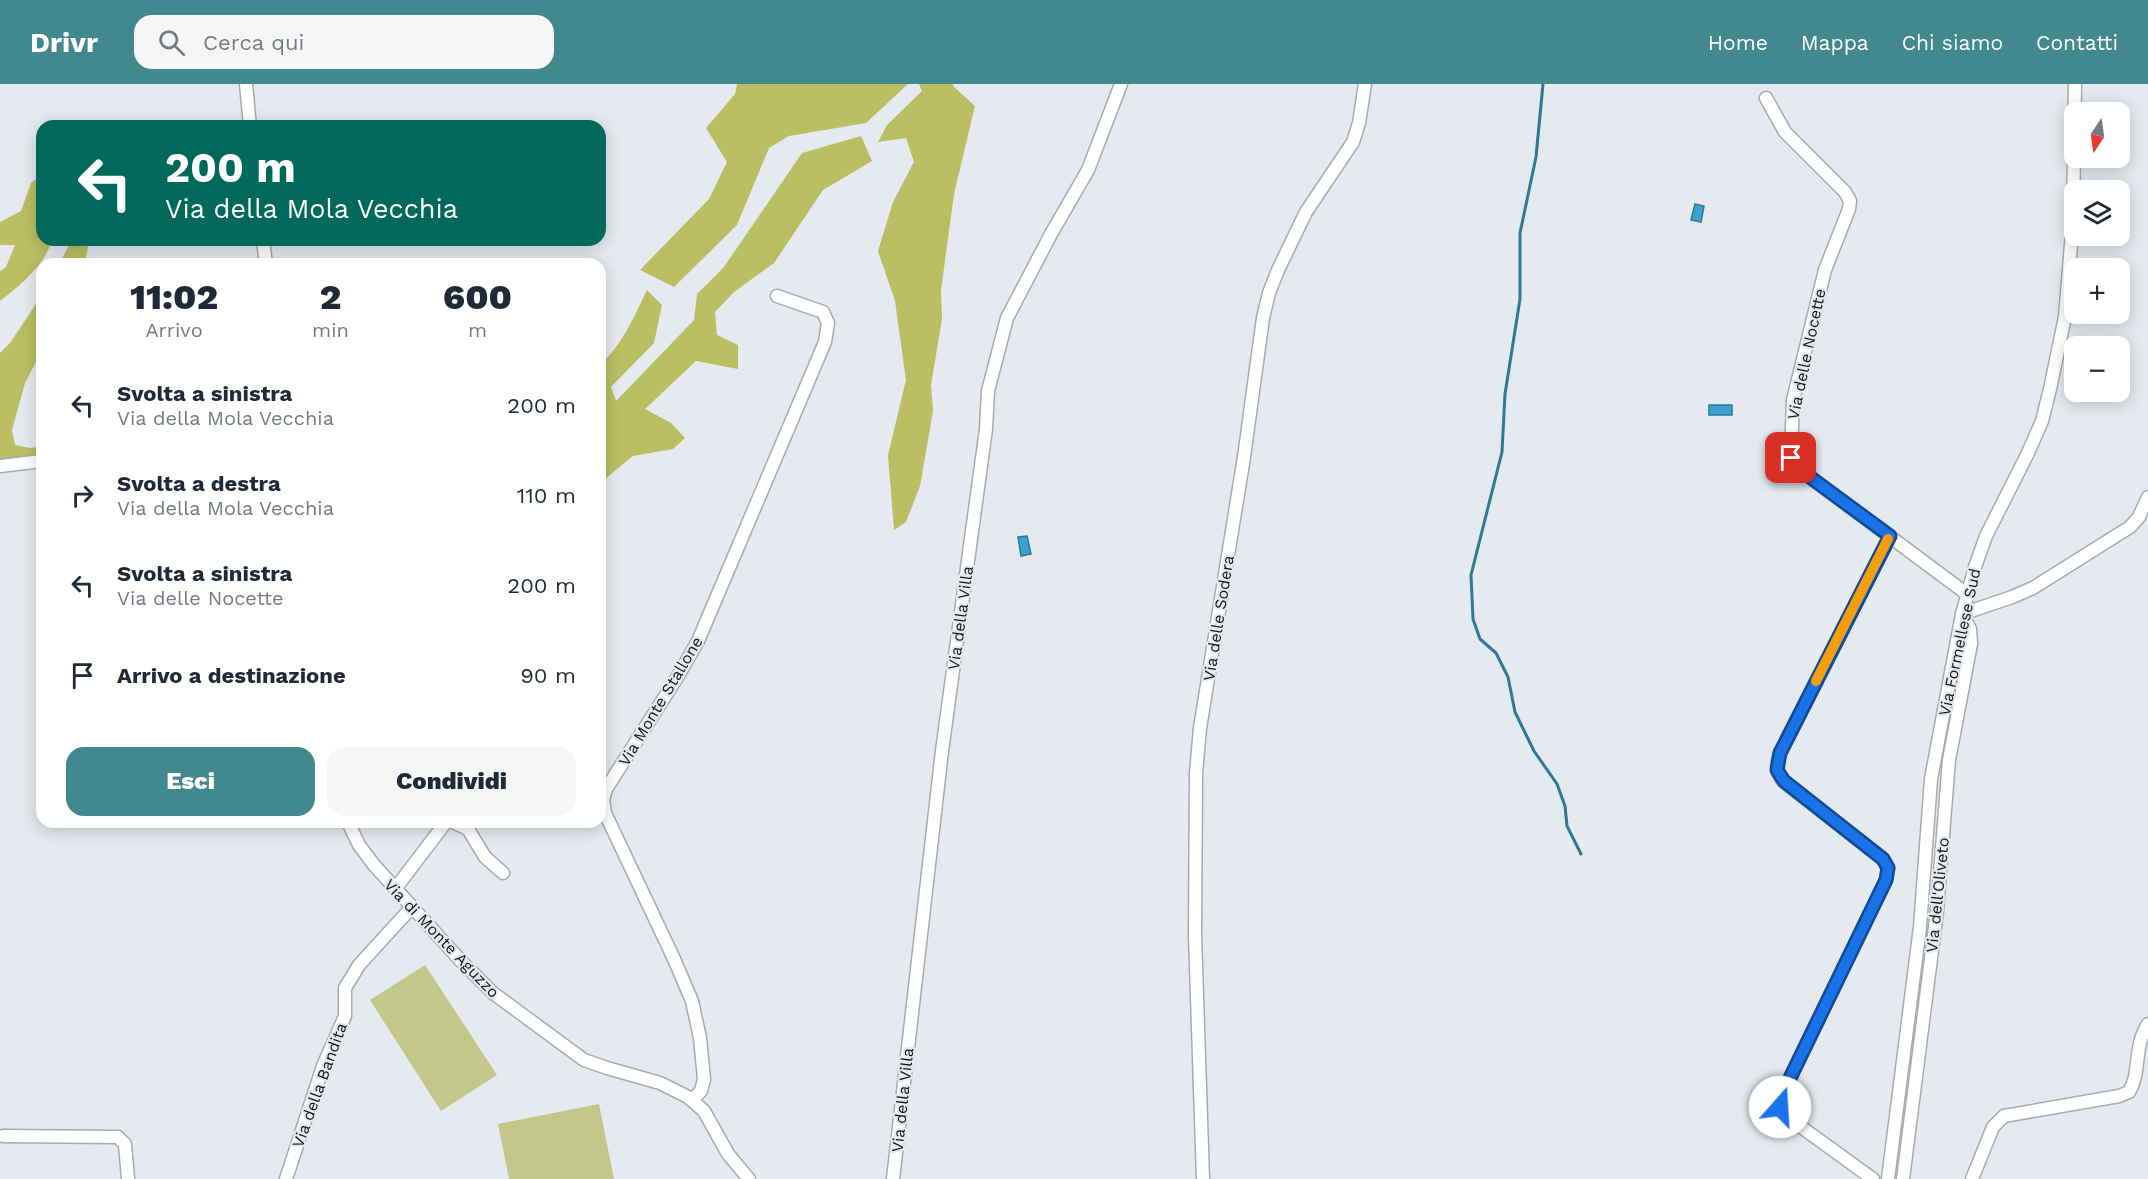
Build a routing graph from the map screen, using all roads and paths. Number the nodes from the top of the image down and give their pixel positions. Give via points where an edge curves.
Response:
1 (246, 84) edge
2 (1121, 84) edge
3 (1365, 84) edge
4 (2075, 84) edge
5 (1766, 98) dead end
6 (249, 120) edge
7 (777, 296) dead end
8 (36, 462) edge
9 (0, 466) edge
10 (2148, 497) edge
11 (1890, 536) junction
12 (1967, 594) junction
13 (1962, 614) junction
14 (606, 789) edge
15 (606, 815) edge
16 (350, 828) edge
17 (441, 828) edge
18 (466, 828) edge
19 (503, 873) dead end
20 (395, 889) junction
21 (412, 907) junction
22 (2148, 1024) edge
23 (692, 1100) junction
24 (3, 1136) dead end
25 (128, 1179) edge
26 (286, 1179) edge
27 (749, 1179) edge
28 (893, 1179) edge
29 (1203, 1179) edge
30 (1873, 1179) edge
31 (1888, 1179) edge
32 (1903, 1179) edge
33 (1972, 1179) edge

1 - 6 street
2 - 28 street, Via della Villa via 1088,170 1012,305 991,380 940,762
3 - 29 street, Via delle Sodera via 1353,142 1306,212 1269,293 1200,728 1195,935
4 - 12 street, Via Formellese Sud via 2073,220 2065,317 2050,389 2038,432 1983,542
5 - 11 street, Via delle Nocette via 1785,132 1845,192 1850,204 1827,262 1794,393 1791,458 1799,469
7 - 14 street, Via Monte Stallone via 822,312 828,320 827,337 698,641
8 - 9 street
10 - 13 street via 2130,527 2047,580
11 - 12 street, Via delle Nocette
11 - 30 street via 1777,764 1784,781 1887,865 1886,880 1780,1104 1786,1116
12 - 13 street, Via Formellese Sud
13 - 31 street, Via Formellese Sud via 1933,770 1920,927
13 - 32 street, Via dell'Oliveto via 1970,629 1971,644 1949,760 1937,911
15 - 23 street, Via Monte Stallone via 694,1008 704,1079 701,1091
16 - 20 street, Via di Monte Aguzzo via 366,856
17 - 20 street
18 - 19 street via 485,857
20 - 21 street, Via di Monte Aguzzo
21 - 23 street, Via di Monte Aguzzo via 493,993 575,1054 597,1065 667,1086
21 - 26 street, Via della Bandita via 359,965 347,984 345,1016 323,1066
22 - 33 street via 2138,1046 2129,1092 2004,1116 1993,1127
23 - 27 street, Via di Monte Aguzzo via 704,1111 728,1154
24 - 25 street via 118,1137 125,1144

